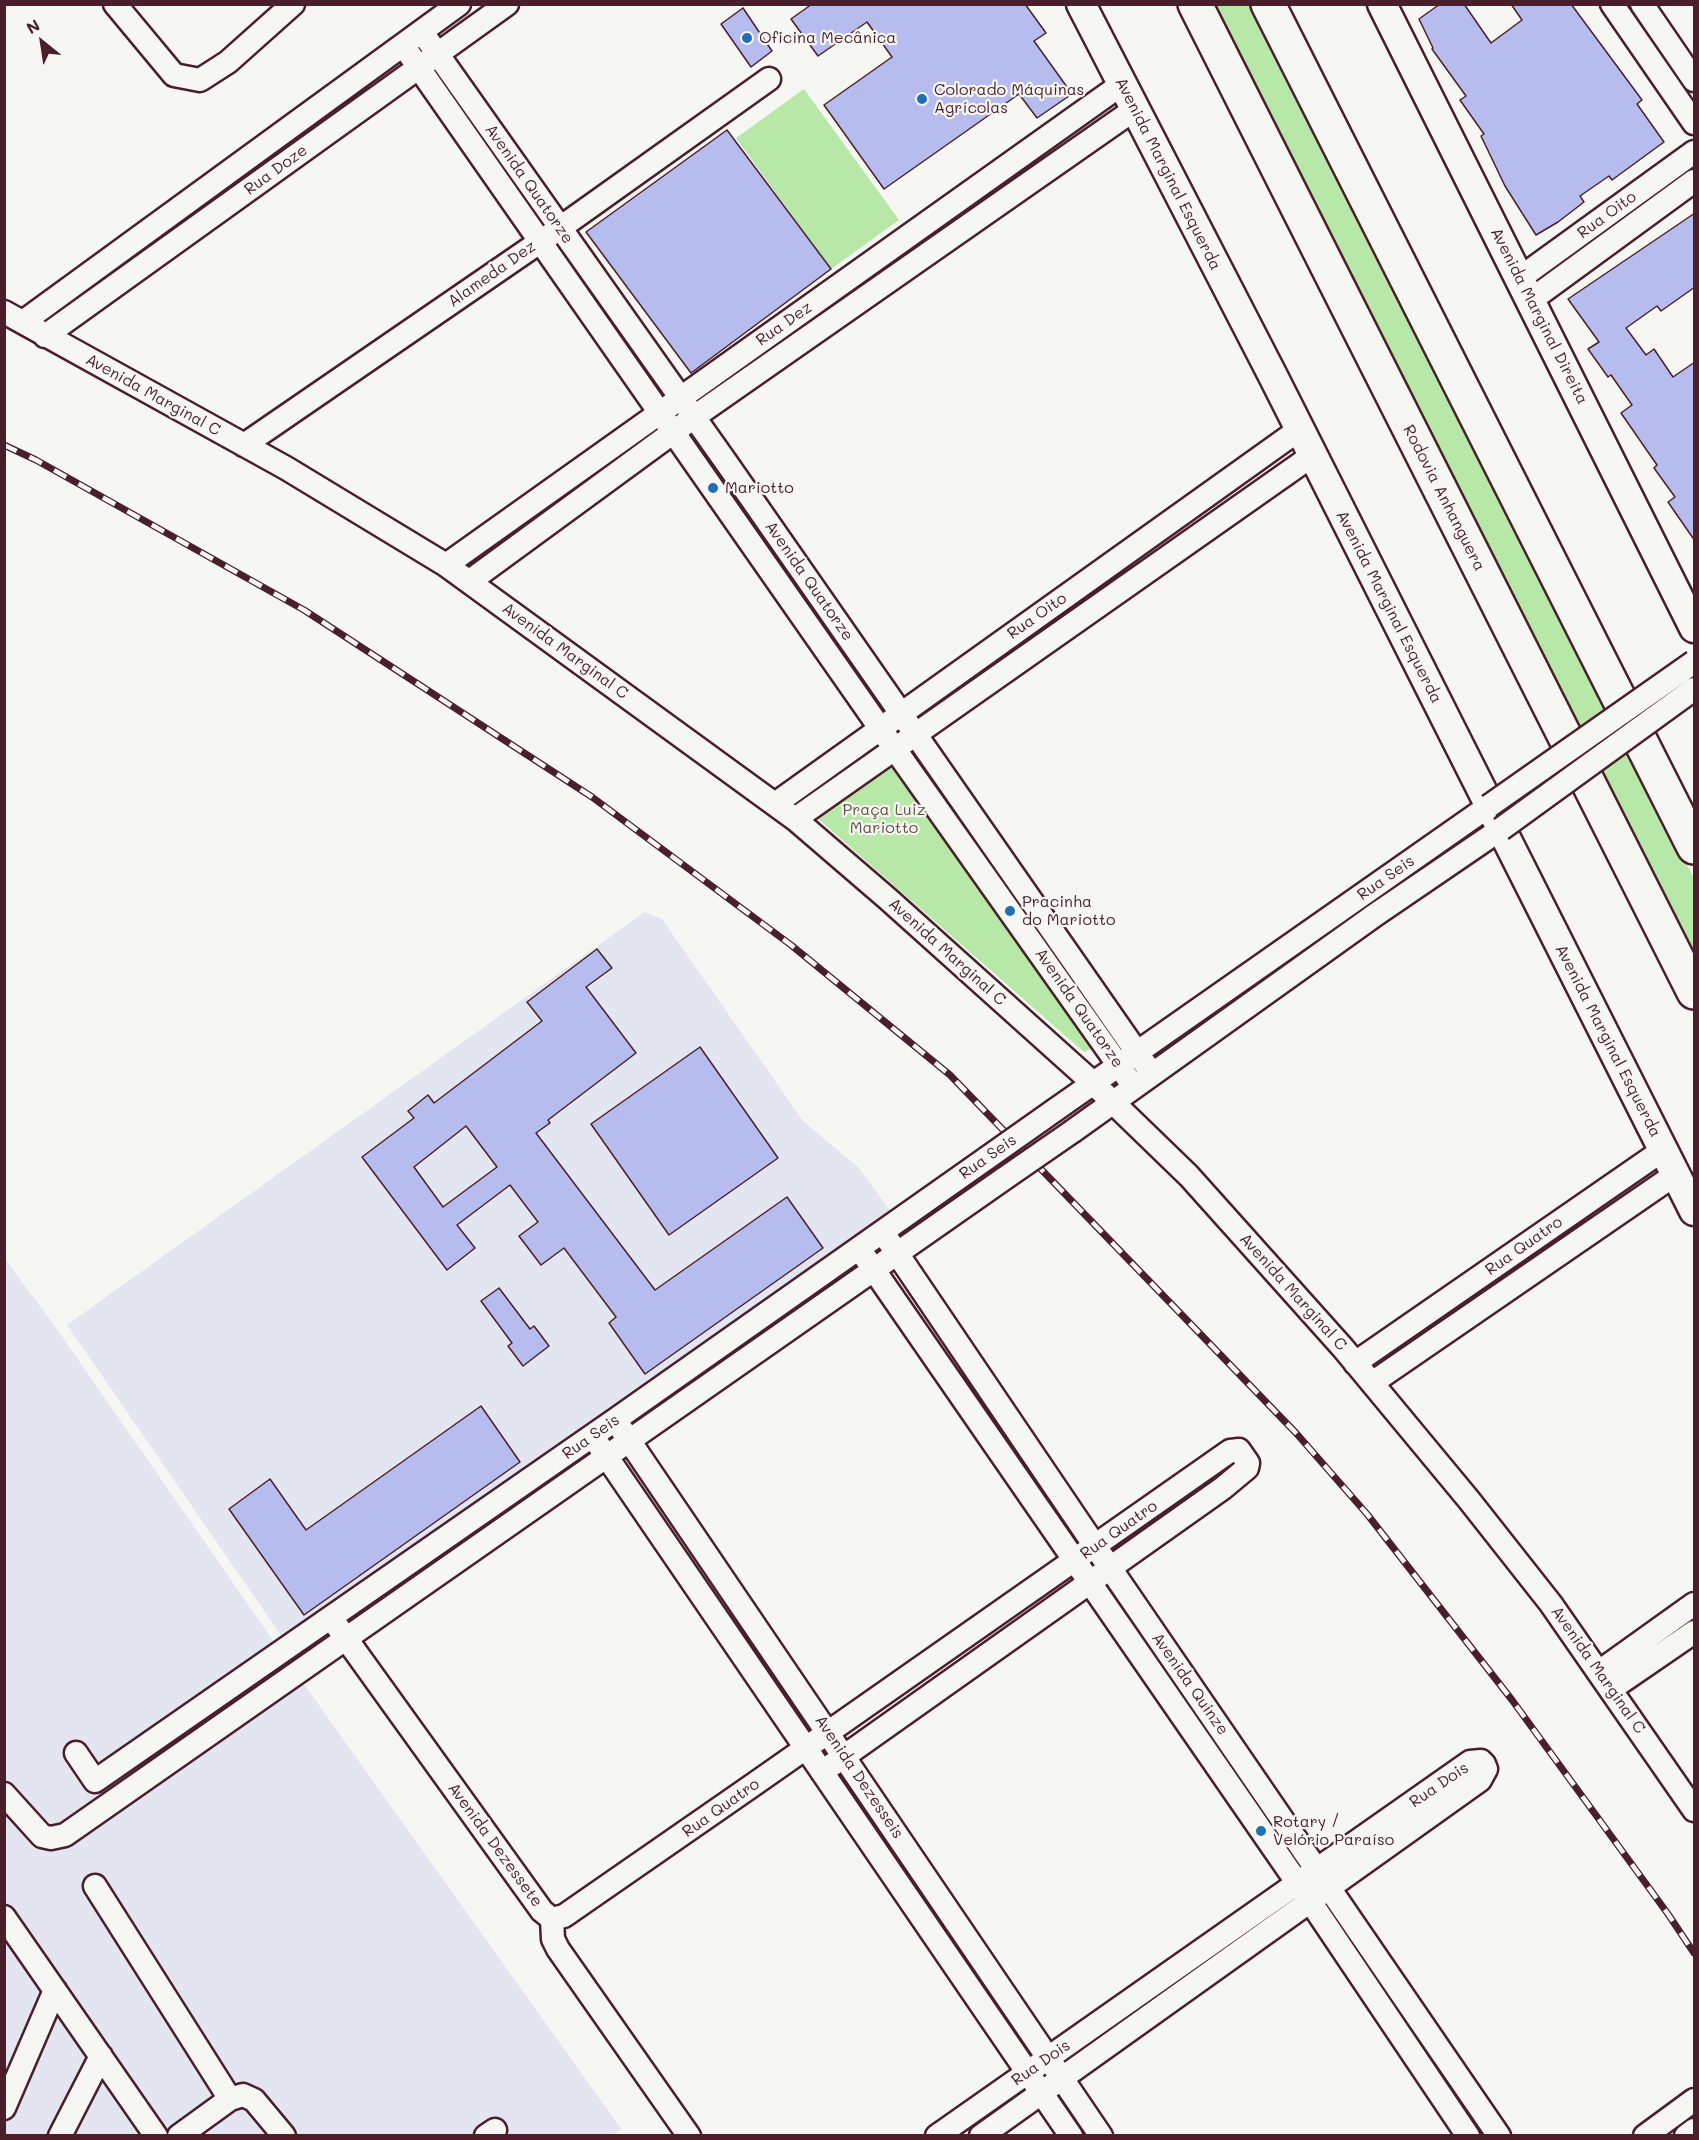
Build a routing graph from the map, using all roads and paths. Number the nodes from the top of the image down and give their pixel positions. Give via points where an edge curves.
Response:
1 (115, 4) edge
2 (293, 4) edge
3 (459, 4) edge
4 (507, 4) edge
5 (1081, 4) edge
6 (1195, 4) edge
7 (1268, 4) edge
8 (1382, 4) edge
9 (1612, 4) edge
10 (1642, 4) edge
11 (422, 32) junction
12 (403, 45) junction
13 (437, 54) junction
14 (418, 68) junction
15 (769, 79) dead end
16 (1695, 80) edge
17 (1122, 84) junction
18 (1135, 109) junction
19 (1695, 123) edge
20 (1695, 152) edge
21 (1695, 181) edge
22 (560, 228) junction
23 (540, 241) junction
24 (1525, 289) junction
25 (14, 317) edge
26 (45, 336) junction
27 (680, 397) junction
28 (659, 411) junction
29 (694, 417) junction
30 (1300, 429) junction
31 (674, 432) junction
32 (244, 446) junction
33 (1312, 454) junction
34 (446, 565) junction
35 (470, 581) junction
36 (1695, 628) edge
37 (1695, 662) edge
38 (1695, 689) edge
39 (901, 713) junction
40 (880, 728) junction
41 (916, 734) junction
42 (896, 748) junction
43 (775, 804) junction
44 (1495, 818) junction
45 (795, 819) junction
46 (1695, 847) edge
47 (1695, 992) edge
48 (1128, 1059) junction
49 (1143, 1081) junction
50 (1093, 1083) junction
51 (1112, 1102) junction
52 (1669, 1162) junction
53 (1695, 1211) edge
54 (883, 1231) junction
55 (859, 1248) junction
56 (897, 1252) junction
57 (873, 1269) junction
58 (1355, 1363) junction
59 (1372, 1383) junction
60 (615, 1420) junction
61 (592, 1435) junction
62 (629, 1441) junction
63 (607, 1456) junction
64 (1208, 1467) junction
65 (1223, 1488) junction
66 (1095, 1546) junction
67 (1076, 1560) junction
68 (1110, 1568) junction
69 (1090, 1582) junction
70 (350, 1604) junction
71 (1695, 1604) edge
72 (331, 1617) junction
73 (366, 1624) junction
74 (1695, 1632) edge
75 (346, 1638) junction
76 (1605, 1680) junction
77 (829, 1733) junction
78 (807, 1748) junction
79 (76, 1753) dead end
80 (845, 1756) junction
81 (822, 1772) junction
82 (4, 1794) edge
83 (1695, 1810) edge
84 (1324, 1878) junction
85 (95, 1886) dead end
86 (1304, 1893) junction
87 (4, 1917) edge
88 (552, 1918) junction
89 (55, 1990) junction
90 (101, 2056) junction
91 (1048, 2058) junction
92 (1028, 2072) junction
93 (1061, 2078) junction
94 (1041, 2092) junction
95 (230, 2098) junction
96 (1695, 2100) edge
97 (4, 2108) edge
98 (1695, 2130) edge
99 (60, 2136) edge
100 (156, 2136) edge
101 (179, 2136) edge
102 (284, 2136) edge
103 (689, 2136) edge
104 (937, 2136) edge
105 (981, 2136) edge
106 (1071, 2136) edge
107 (1101, 2136) edge
108 (1468, 2136) edge
109 (1499, 2136) edge
110 (1645, 2136) edge
111 (1686, 2136) edge

1 - 2 street via 174,75 200,80 228,62
3 - 11 street, Rua Doze
4 - 13 street, Rua Doze
5 - 17 main road, Avenida Marginal Esquerda
6 - 47 highway, Rodovia Anhanguera
7 - 46 highway
8 - 24 main road, Avenida Marginal Direita
9 - 19 street
10 - 16 street
11 - 12 street, Rua Doze
11 - 13 street, Avenida Quatorze
12 - 14 street, Avenida Quatorze
12 - 25 street, Rua Doze
13 - 14 street, Rua Doze
13 - 22 street, Avenida Quatorze
14 - 23 street, Avenida Quatorze
14 - 26 street, Rua Doze
15 - 22 street, Alameda Dez
17 - 18 main road, Avenida Marginal Esquerda
17 - 27 street, Rua Dez
18 - 29 street, Rua Dez
18 - 30 main road, Avenida Marginal Esquerda
20 - 24 street, Rua Oito
21 - 24 street, Rua Oito
22 - 23 street, Alameda Dez
22 - 27 street, Avenida Quatorze
23 - 28 street, Avenida Quatorze
23 - 32 street, Alameda Dez
24 - 36 main road, Avenida Marginal Direita
25 - 26 street, Avenida Marginal C
26 - 32 street, Avenida Marginal C
27 - 28 street, Rua Dez
27 - 29 street, Avenida Quatorze
28 - 31 street, Avenida Quatorze
28 - 34 street, Rua Dez
29 - 31 street, Rua Dez
29 - 39 street, Avenida Quatorze
30 - 33 main road, Avenida Marginal Esquerda
30 - 39 street, Rua Oito
31 - 35 street, Rua Dez
31 - 40 street, Avenida Quatorze
32 - 34 street, Avenida Marginal C
33 - 41 street, Rua Oito
33 - 44 main road, Avenida Marginal Esquerda
34 - 35 street, Avenida Marginal C
35 - 43 street, Avenida Marginal C
37 - 44 street, Rua Seis, bridge
38 - 44 street, Rua Seis, bridge
39 - 40 street, Rua Oito
39 - 41 street, Avenida Quatorze
40 - 42 street, Avenida Quatorze
40 - 43 street, Rua Oito
41 - 42 street, Rua Oito
41 - 48 street, Avenida Quatorze
42 - 45 street, Rua Oito
42 - 48 street, Avenida Quatorze
43 - 45 street, Avenida Marginal C
44 - 48 street, Rua Seis
44 - 49 street, Rua Seis via 1375,915
44 - 52 main road, Avenida Marginal Esquerda
45 - 50 street, Avenida Marginal C
48 - 49 street, Avenida Quatorze
48 - 50 street, Rua Seis
49 - 51 street, Rua Seis
50 - 51 street, Avenida Marginal C
50 - 54 street, Rua Seis, bridge
51 - 56 street, Rua Seis, bridge
51 - 58 street, Avenida Marginal C via 1189,1176
52 - 53 main road, Avenida Marginal Esquerda
52 - 58 street, Rua Quatro
52 - 59 street, Rua Quatro
54 - 55 street, Rua Seis
54 - 56 street, Avenida Quinze
55 - 57 street, Avenida Quinze
55 - 60 street, Rua Seis
56 - 57 street, Rua Seis
56 - 66 street, Avenida Quinze
57 - 62 street, Rua Seis
57 - 67 street, Avenida Quinze
58 - 59 street, Avenida Marginal C
59 - 76 street, Avenida Marginal C via 1551,1604
60 - 61 street, Rua Seis
60 - 62 street, Avenida Dezesseis
61 - 63 street, Avenida Dezesseis
61 - 70 street, Rua Seis
62 - 63 street, Rua Seis
62 - 77 street, Avenida Dezesseis
63 - 73 street, Rua Seis
63 - 78 street, Avenida Dezesseis
64 - 65 street
64 - 65 street, Rua Quatro via 1230,1451 1239,1450 1247,1468
64 - 66 street, Rua Quatro
65 - 68 street, Rua Quatro
66 - 67 street, Rua Quatro
66 - 68 street, Avenida Quinze
67 - 69 street, Avenida Quinze
67 - 77 street, Rua Quatro
68 - 69 street, Rua Quatro
68 - 84 street, Avenida Quinze
69 - 80 street, Rua Quatro
69 - 86 street, Avenida Quinze
70 - 72 street, Rua Seis
70 - 73 street
71 - 76 street
72 - 75 street, Avenida Dezessete
72 - 79 street, Rua Seis via 95,1781
73 - 75 street, Rua Seis
74 - 76 street
75 - 82 street, Rua Seis via 65,1835 42,1836
75 - 88 street, Avenida Dezessete via 542,1911
76 - 83 street, Avenida Marginal C
77 - 78 street, Rua Quatro
77 - 80 street, Avenida Dezesseis
78 - 81 street, Avenida Dezesseis
78 - 88 street, Rua Quatro via 564,1916
80 - 81 street, Rua Quatro
80 - 91 street, Avenida Dezesseis
81 - 92 street, Avenida Dezesseis
84 - 84 street, Rua Dois via 1480,1780 1486,1769 1484,1764 1470,1762
84 - 86 street, Rua Dois
84 - 109 street, Avenida Quinze
85 - 95 street
86 - 91 street, Rua Dois
86 - 93 street, Rua Dois
86 - 108 street, Avenida Quinze
87 - 89 street
88 - 103 street, Avenida Dezessete via 551,1929 558,1948
89 - 90 street
89 - 97 street
90 - 99 street
90 - 100 street
91 - 92 street, Rua Dois
91 - 93 street, Avenida Dezesseis
92 - 94 street, Avenida Dezesseis
92 - 104 street, Rua Dois
93 - 94 street, Rua Dois
93 - 107 street, Avenida Dezesseis
94 - 105 street, Rua Dois
94 - 106 street, Avenida Dezesseis
95 - 101 street
95 - 102 street via 243,2095 254,2100
96 - 110 street
98 - 111 street

